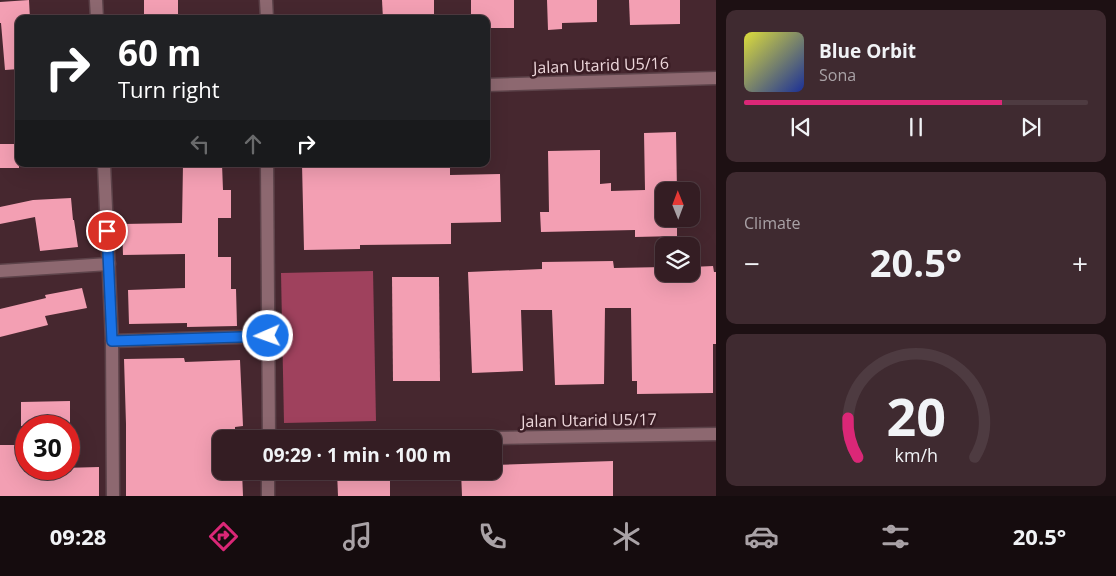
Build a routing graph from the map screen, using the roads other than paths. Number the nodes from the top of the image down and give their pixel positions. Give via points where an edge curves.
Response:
1 (96, 0) edge
2 (266, 0) edge
3 (97, 15) edge
4 (266, 15) edge
5 (716, 78) edge
6 (490, 84) edge
7 (104, 167) edge
8 (267, 167) edge
9 (109, 264) junction
10 (0, 271) edge
11 (268, 336) junction
12 (112, 341) junction
13 (268, 430) edge
14 (716, 434) edge
15 (502, 438) edge
16 (268, 480) edge
17 (113, 496) edge
18 (268, 496) edge

1 - 3 street
2 - 4 street
5 - 6 street, Jalan Utarid U5/16
7 - 9 street
8 - 11 street
9 - 10 street
9 - 12 street
11 - 12 street
11 - 13 street
12 - 17 street
14 - 15 street, Jalan Utarid U5/17
16 - 18 street

